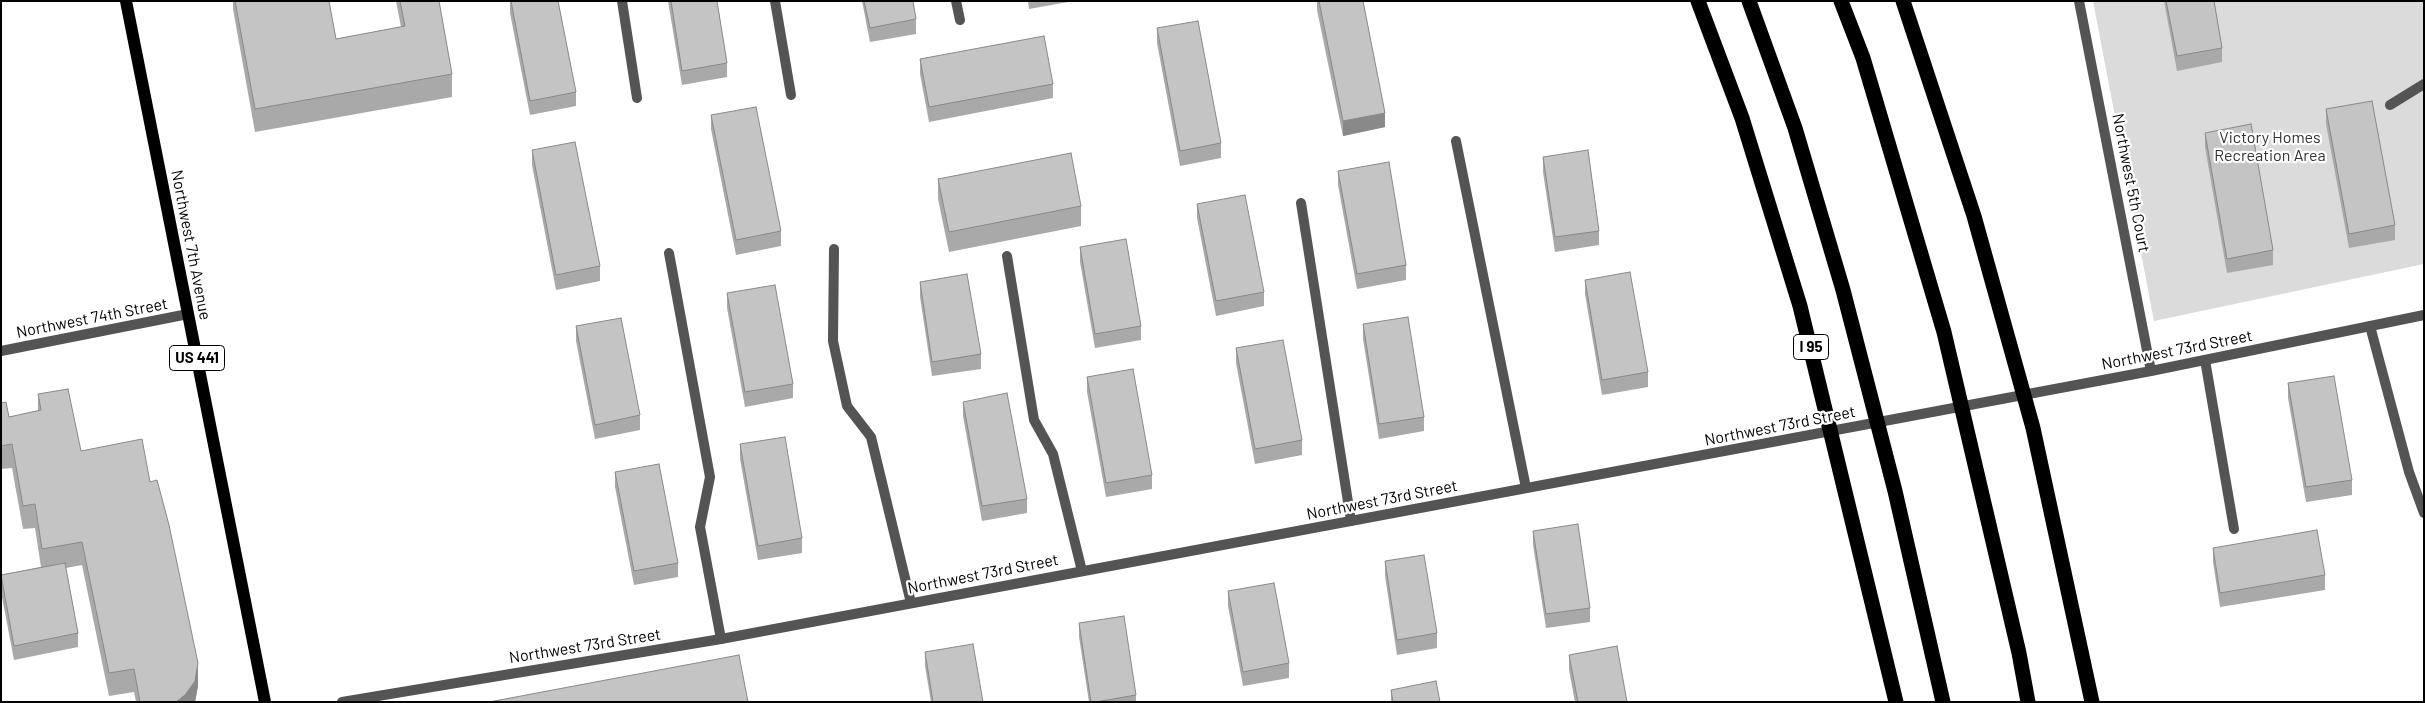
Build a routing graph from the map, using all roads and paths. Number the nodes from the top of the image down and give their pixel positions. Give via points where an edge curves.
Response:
1 (126, 1) edge
2 (622, 1) edge
3 (775, 1) edge
4 (956, 1) edge
5 (1698, 1) edge
6 (1749, 1) edge
7 (1841, 1) edge
8 (1903, 1) edge
9 (2080, 1) edge
10 (960, 20) dead end
11 (2424, 84) edge
12 (791, 95) dead end
13 (637, 98) dead end
14 (2390, 105) dead end
15 (1456, 141) dead end
16 (1301, 203) dead end
17 (834, 249) dead end
18 (669, 253) dead end
19 (1007, 256) dead end
20 (188, 314) junction
21 (2424, 315) edge
22 (2370, 326) junction
23 (1, 351) edge
24 (2205, 360) junction
25 (2152, 371) junction
26 (1526, 488) junction
27 (2424, 513) edge
28 (1351, 521) junction
29 (2234, 529) dead end
30 (1082, 571) junction
31 (910, 603) junction
32 (721, 639) junction
33 (265, 702) edge
34 (342, 702) edge
35 (1896, 702) edge
36 (1943, 702) edge
37 (2028, 702) edge
38 (2092, 702) edge

1 - 20 main road, Northwest 7th Avenue / US 441
2 - 13 street
3 - 12 street
4 - 10 street
5 - 35 highway, I 95 via 1742,118 1800,306
6 - 36 highway via 1795,128 1842,290 1896,491
7 - 37 highway via 1863,58 1944,332
8 - 38 highway via 1974,216 2033,428
9 - 25 street, Northwest 5th Court
11 - 14 street
15 - 26 street
16 - 28 street
17 - 31 street via 833,341 847,406 871,437
18 - 32 street via 710,477 700,528
19 - 30 street via 1034,420 1053,454
20 - 23 street, Northwest 74th Street
20 - 33 main road, Northwest 7th Avenue / US 441
21 - 22 street, Northwest 73rd Street
22 - 24 street, Northwest 73rd Street
22 - 27 street via 2409,472
24 - 25 street, Northwest 73rd Street
24 - 29 street
25 - 26 street, Northwest 73rd Street
26 - 28 street, Northwest 73rd Street
28 - 30 street, Northwest 73rd Street
30 - 31 street, Northwest 73rd Street
31 - 32 street, Northwest 73rd Street
32 - 34 street, Northwest 73rd Street

